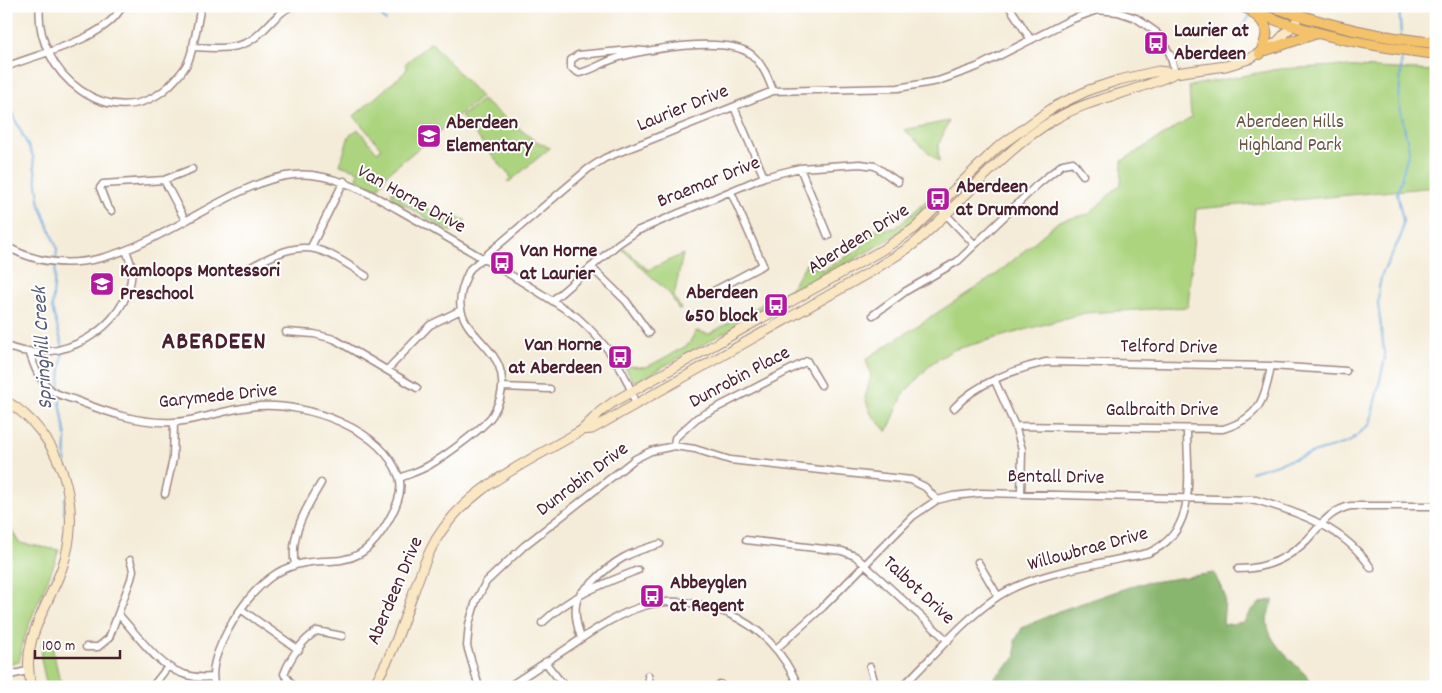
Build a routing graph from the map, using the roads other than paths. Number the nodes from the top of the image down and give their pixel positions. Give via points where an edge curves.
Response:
1 (40, 6) edge
2 (122, 6) edge
3 (200, 6) edge
4 (292, 6) edge
5 (1009, 6) edge
6 (1271, 6) edge
7 (1243, 7) edge
8 (1097, 8) edge
9 (1300, 16) junction
10 (1293, 25) junction
11 (1318, 33) junction
12 (1031, 40) junction
13 (1436, 43) edge
14 (192, 47) junction
15 (644, 51) junction
16 (48, 52) junction
17 (1263, 52) junction
18 (1436, 54) edge
19 (6, 68) edge
20 (1175, 73) junction
21 (773, 91) junction
22 (734, 106) junction
23 (800, 168) junction
24 (192, 169) dead end
25 (1083, 175) dead end
26 (764, 177) junction
27 (164, 180) junction
28 (344, 181) junction
29 (898, 182) dead end
30 (731, 192) junction
31 (939, 207) junction
32 (111, 211) dead end
33 (946, 214) junction
34 (185, 220) junction
35 (828, 236) dead end
36 (974, 244) junction
37 (6, 246) edge
38 (311, 247) junction
39 (126, 250) junction
40 (482, 258) junction
41 (251, 267) dead end
42 (591, 267) junction
43 (366, 276) dead end
44 (712, 292) dead end
45 (553, 300) junction
46 (461, 310) junction
47 (873, 315) dead end
48 (286, 332) dead end
49 (649, 333) dead end
50 (6, 346) edge
51 (30, 351) junction
52 (1271, 366) junction
53 (388, 369) junction
54 (1346, 371) dead end
55 (995, 381) junction
56 (821, 385) dead end
57 (503, 387) junction
58 (417, 388) dead end
59 (550, 389) dead end
60 (632, 392) junction
61 (6, 400) edge
62 (635, 403) junction
63 (954, 408) dead end
64 (174, 422) junction
65 (1015, 426) junction
66 (1187, 429) junction
67 (582, 430) junction
68 (674, 446) junction
69 (400, 478) junction
70 (321, 483) dead end
71 (164, 494) dead end
72 (1021, 494) junction
73 (1187, 497) junction
74 (937, 500) junction
75 (1436, 506) edge
76 (1321, 524) junction
77 (746, 540) dead end
78 (660, 544) dead end
79 (130, 560) dead end
80 (978, 562) dead end
81 (866, 564) junction
82 (295, 565) junction
83 (1238, 568) dead end
84 (1370, 568) dead end
85 (638, 570) dead end
86 (579, 596) junction
87 (998, 596) junction
88 (242, 610) junction
89 (119, 615) junction
90 (542, 623) dead end
91 (342, 636) dead end
92 (581, 638) junction
93 (948, 641) junction
94 (86, 647) dead end
95 (776, 648) junction
96 (299, 650) junction
97 (545, 662) junction
98 (870, 667) dead end
99 (167, 668) junction
100 (27, 671) junction
101 (648, 675) dead end
102 (6, 676) edge
103 (212, 677) junction
104 (376, 685) edge
105 (32, 687) edge
106 (152, 687) edge
107 (215, 687) edge
108 (294, 687) edge
109 (479, 687) edge
110 (508, 687) edge
111 (565, 687) edge
112 (651, 687) edge
113 (799, 687) edge
114 (876, 687) edge
115 (902, 687) edge

1 - 16 street via 38,21
2 - 16 street via 113,20 99,30
3 - 14 street
4 - 14 street via 253,40 237,46
5 - 12 street
6 - 9 main road
7 - 10 main road
7 - 17 main road via 1260,18 1268,31
8 - 12 street, Laurier Drive
8 - 20 street, Laurier Drive via 1136,18 1156,32 1170,54
9 - 10 main road, Aberdeen Drive
9 - 13 main road via 1365,34
10 - 11 main road
10 - 17 main road, Aberdeen Drive
11 - 17 main road
11 - 18 main road via 1364,44
12 - 21 street, Laurier Drive via 977,67 938,81 898,88
14 - 16 street via 188,63 160,94 141,102 116,104 88,97 71,85
15 - 15 street via 578,55 570,64 574,72 579,73
15 - 21 street via 719,44 738,47 763,66
16 - 19 street
17 - 20 main road, Aberdeen Drive via 1226,66
20 - 31 main road, Aberdeen Drive via 1158,71 1118,80 1054,107 997,148
20 - 33 main road, Aberdeen Drive via 1090,102 1055,119 1000,161
21 - 22 street, Laurier Drive
22 - 26 street
22 - 40 street, Laurier Drive via 593,165
23 - 26 street, Braemar Drive
23 - 29 street, Braemar Drive via 875,166
23 - 35 street
24 - 27 street
25 - 36 street via 1073,162 1063,164 1037,184
26 - 30 street, Braemar Drive
27 - 32 street via 103,184 100,188
27 - 34 street
28 - 34 street, Van Horne Drive via 311,175 286,176 257,183
28 - 38 street
28 - 40 street, Van Horne Drive
30 - 42 street, Braemar Drive via 637,230
30 - 44 street via 763,264
31 - 33 street
31 - 60 main road, Aberdeen Drive via 882,250
33 - 36 street
33 - 62 main road, Aberdeen Drive via 914,243 872,271
34 - 39 street, Van Horne Drive
36 - 47 street via 958,261 906,291
37 - 39 street, Van Horne Drive via 35,260 56,264 96,261
38 - 41 street via 274,254
38 - 43 street via 326,252
39 - 51 street via 132,271 125,301 104,327 72,346
40 - 45 street, Van Horne Drive
40 - 46 street, Laurier Drive via 464,280
42 - 45 street, Braemar Drive
42 - 49 street via 626,301
45 - 60 street, Van Horne Drive via 577,317 608,348
46 - 53 street via 430,325
46 - 57 street via 491,352
48 - 53 street via 334,339
50 - 51 street
51 - 64 street, Garymede Drive via 38,376 52,391 132,419
52 - 54 street, Telford Drive
52 - 55 street, Telford Drive via 1046,362 1021,368
52 - 66 street, Galbraith Drive via 1264,398 1247,418 1223,429
53 - 58 street
55 - 63 street, Telford Drive via 966,394
55 - 65 street
56 - 68 street, Dunrobin Place via 807,361 697,418 675,438
57 - 59 street
57 - 69 street via 493,414 482,426 427,466
60 - 62 street, Van Horne Drive
60 - 67 main road, Aberdeen Drive via 600,411
61 - 100 main road via 34,423 48,441 61,465 71,514 69,543 62,568 30,643
62 - 67 main road, Aberdeen Drive via 592,430
64 - 69 street, Garymede Drive via 260,405 319,413 375,442 389,457
64 - 71 street via 173,459
65 - 66 street, Galbraith Drive
65 - 72 street via 1022,449
66 - 73 street, Willowbrae Drive
67 - 104 main road, Aberdeen Drive via 487,485 455,513 430,550
68 - 74 street, Dunrobin Drive via 730,460 911,480 926,487
68 - 109 street, Dunrobin Drive via 651,451 635,459 524,546 486,582 469,624 467,646
69 - 82 street via 396,507 374,544 360,555 342,561
70 - 82 street via 294,540
72 - 73 street, Bentall Drive
72 - 74 street, Bentall Drive via 981,493
73 - 76 street, Bentall Drive via 1256,500
73 - 87 street, Willowbrae Drive via 1181,523 1164,546 1148,553 1033,579
74 - 81 street, Bentall Drive via 913,516
75 - 76 street via 1351,506 1336,510
76 - 83 street via 1288,555 1255,569
76 - 84 street, Bentall Drive via 1360,552
77 - 81 street, Talbot Drive via 842,551
78 - 86 street via 634,551 611,564
79 - 89 street via 133,570
80 - 87 street
81 - 93 street, Talbot Drive
81 - 95 street, Bentall Drive
82 - 88 street via 258,589
85 - 86 street
86 - 90 street via 562,605
86 - 92 street via 576,625
87 - 93 street, Willowbrae Drive
88 - 96 street
88 - 103 street via 218,652
89 - 94 street via 104,643 98,647
89 - 99 street
91 - 96 street via 317,632
92 - 95 street via 611,618 634,608 683,602 709,606 743,620
92 - 97 street
93 - 115 street, Willowbrae Drive
95 - 113 street
96 - 108 street via 284,674
97 - 110 street
97 - 111 street
98 - 114 street
99 - 103 street via 196,679
99 - 106 street
100 - 102 street
100 - 105 main road
101 - 112 street
103 - 107 street

